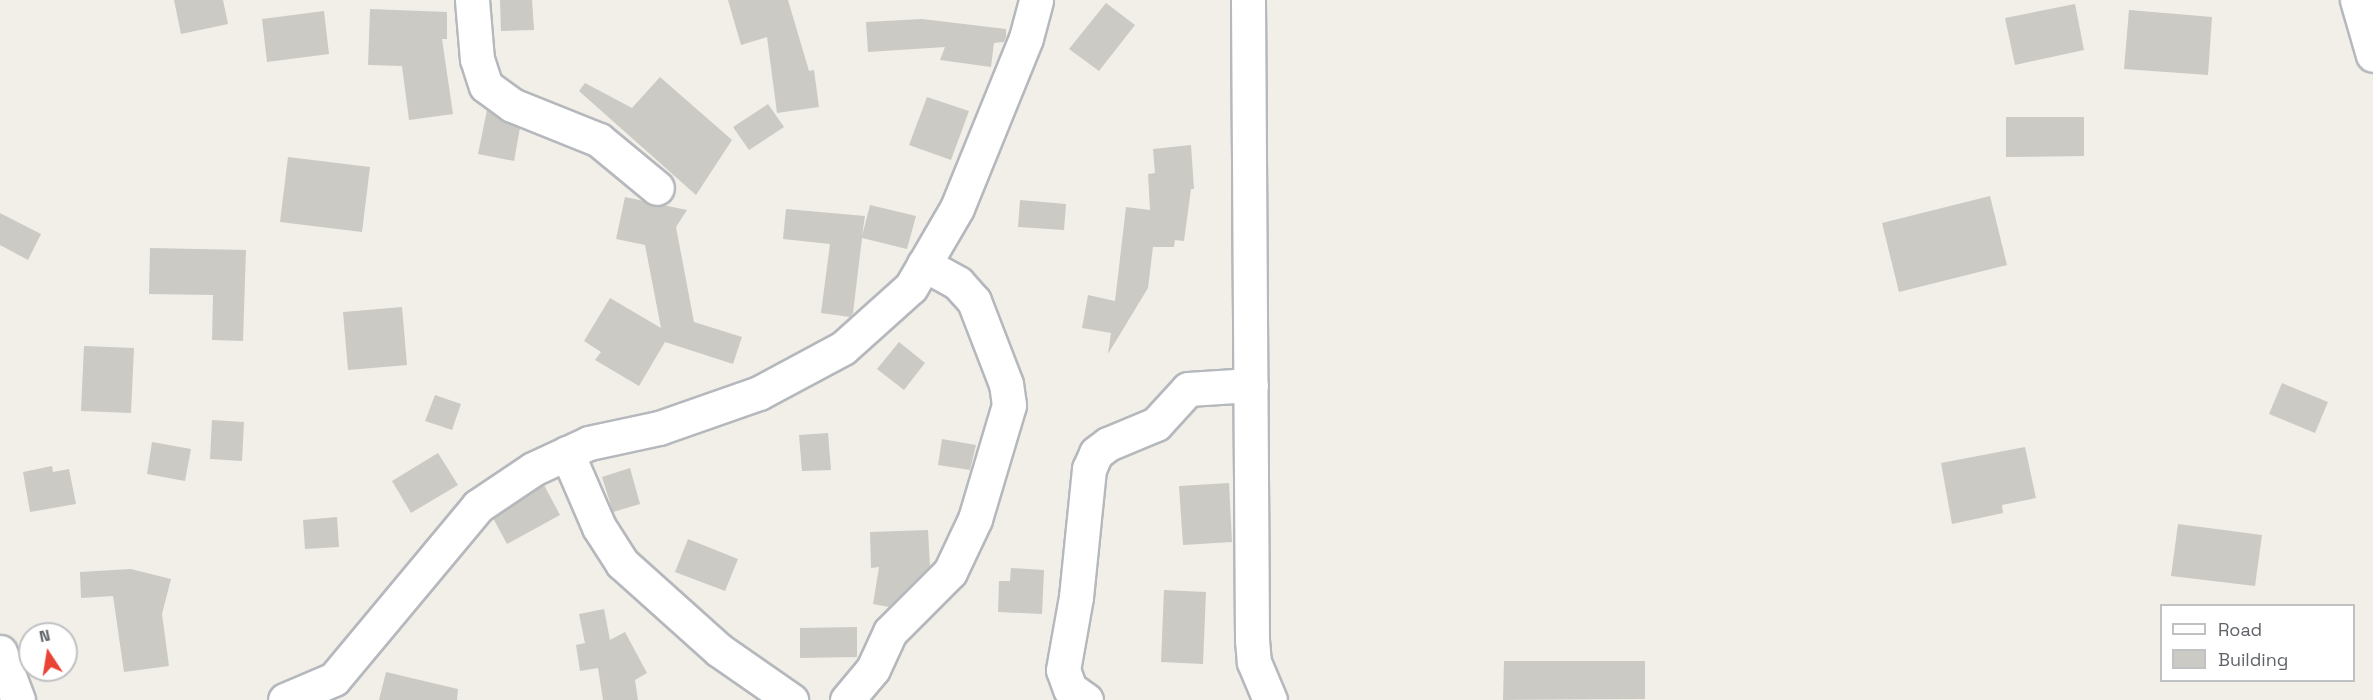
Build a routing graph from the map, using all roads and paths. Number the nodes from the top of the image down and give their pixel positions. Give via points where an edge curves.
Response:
1 (472, 0) edge
2 (1036, 0) edge
3 (1248, 0) edge
4 (2357, 0) edge
5 (2373, 55) edge
6 (657, 188) dead end
7 (924, 264) junction
8 (1251, 385) junction
9 (567, 453) junction
10 (0, 652) edge
11 (18, 700) edge
12 (285, 700) edge
13 (791, 700) edge
14 (846, 700) edge
15 (1086, 700) edge
16 (1270, 700) edge

1 - 6 street via 477,59 486,86 512,105 599,140
2 - 7 street via 1026,38 957,208
3 - 8 street
4 - 5 street
7 - 9 street via 911,287 833,354 759,393 659,428 589,443
7 - 14 street via 958,283 974,301 1006,384 1009,405 975,519 950,572 890,632 873,669
8 - 15 street via 1188,389 1156,424 1096,453 1089,469 1077,597 1062,670 1070,688
8 - 16 street via 1253,651
9 - 12 street via 532,469 478,506 334,679
9 - 13 street via 599,527 622,563 719,650
10 - 11 street

